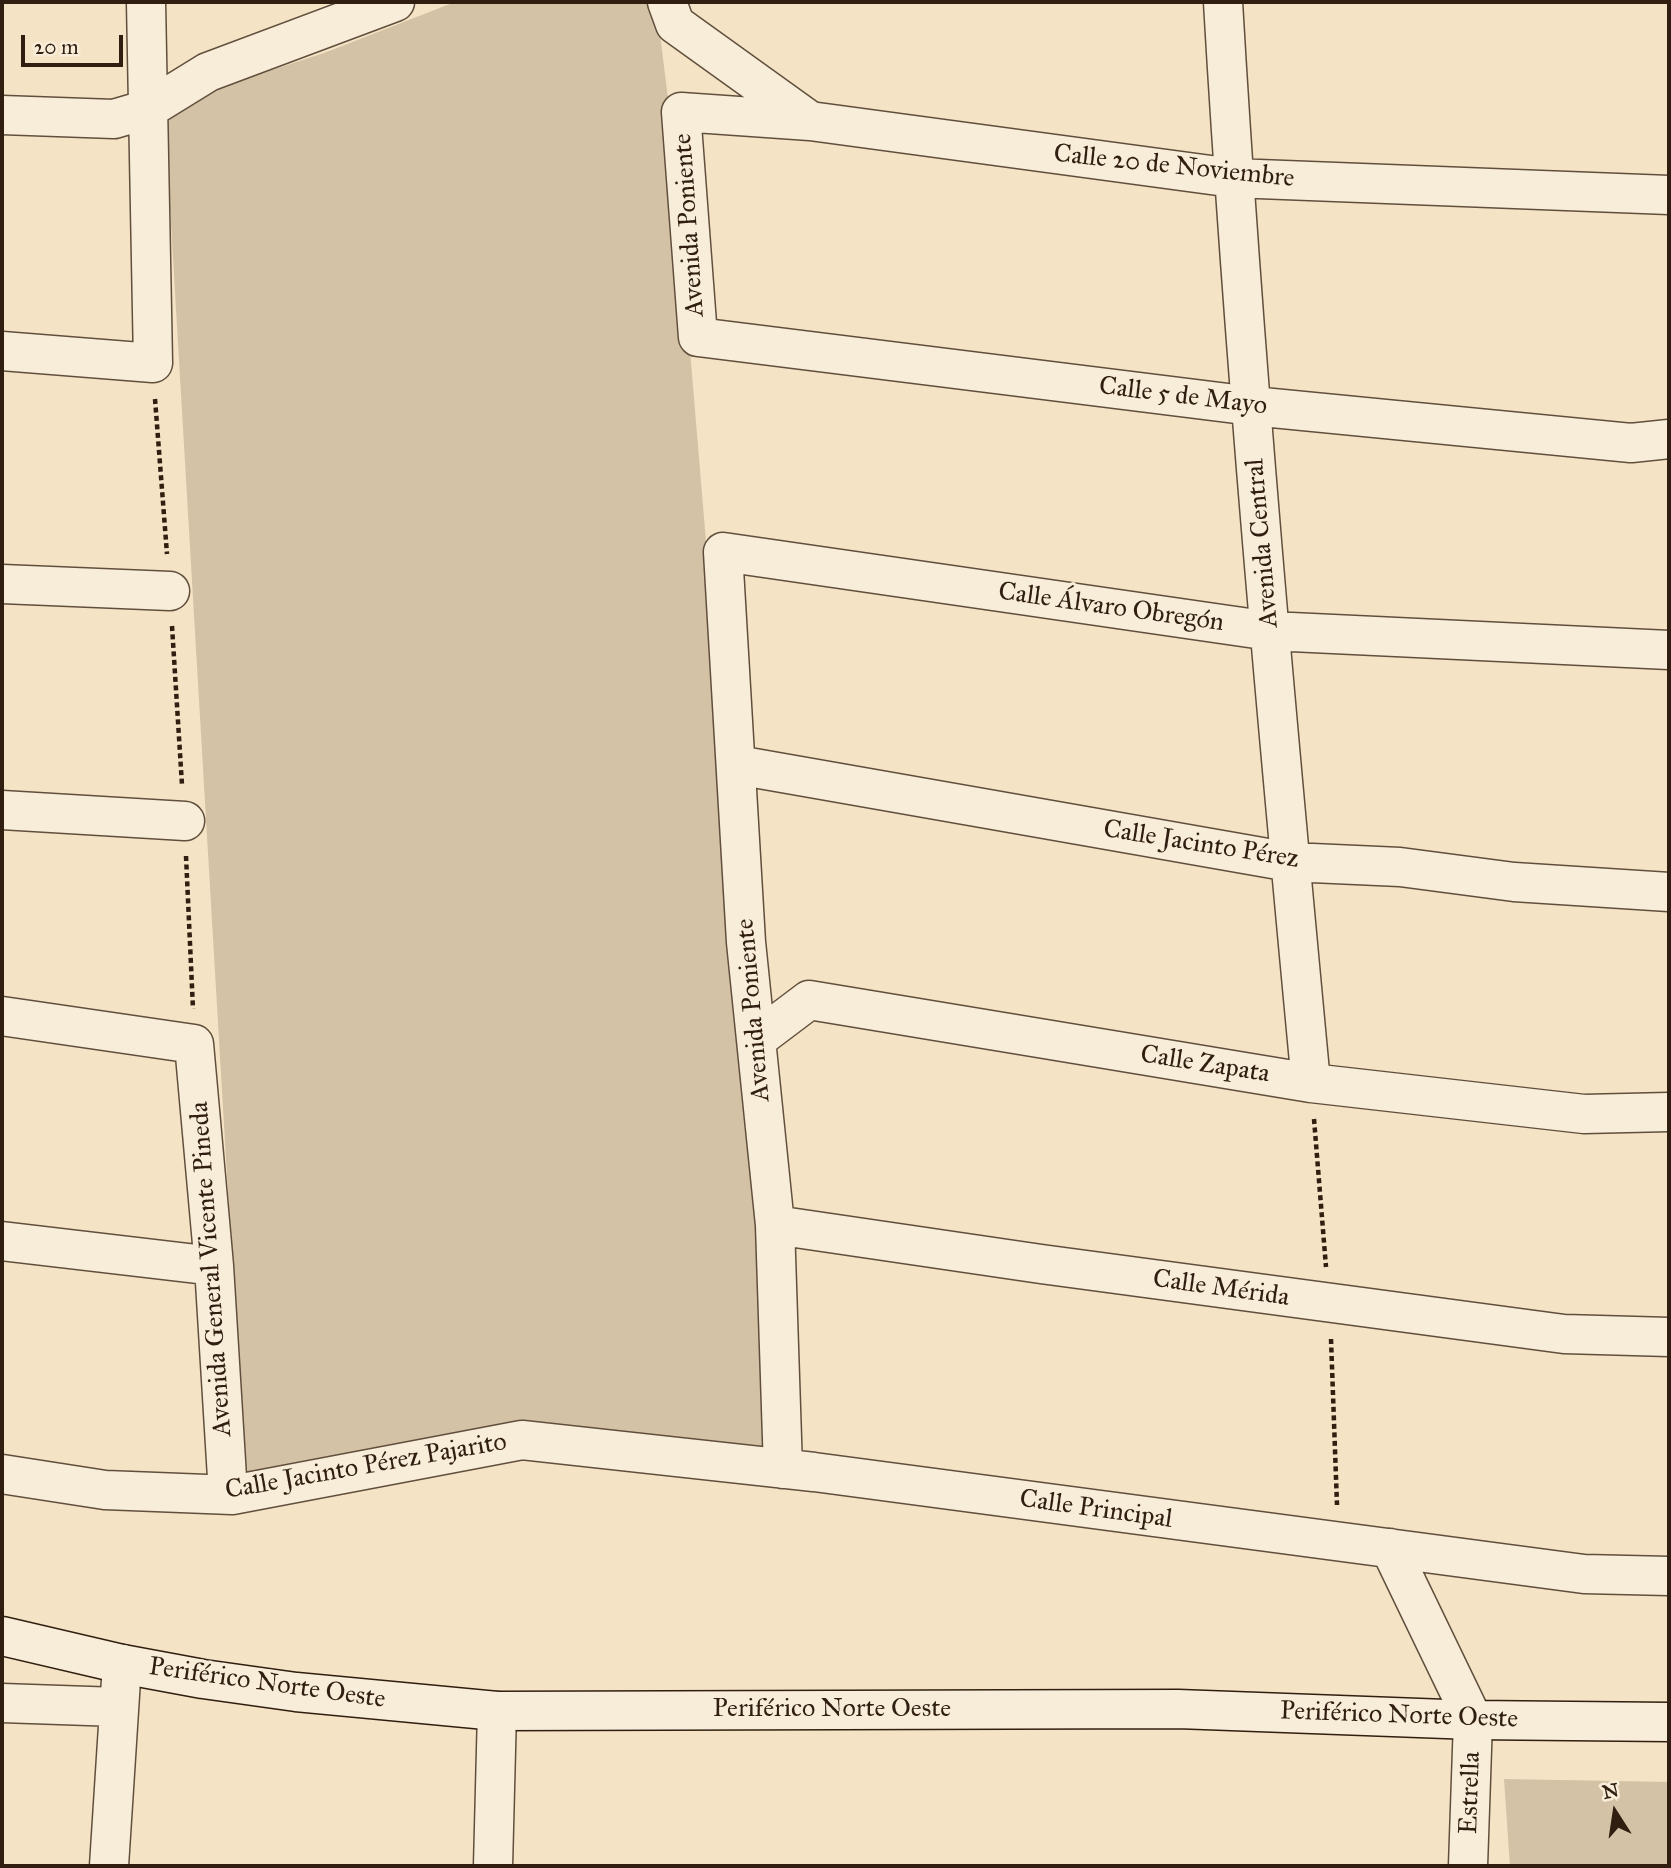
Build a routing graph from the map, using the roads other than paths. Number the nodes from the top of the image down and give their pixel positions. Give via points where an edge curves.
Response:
1 (146, 2) edge
2 (395, 2) edge
3 (667, 2) edge
4 (1223, 2) edge
5 (148, 109) junction
6 (681, 112) joint
7 (2, 115) edge
8 (810, 121) junction
9 (1233, 178) junction
10 (1669, 195) edge
11 (698, 337) joint
12 (2, 351) edge
13 (1252, 406) junction
14 (1669, 439) edge
15 (723, 552) joint
16 (2, 584) edge
17 (170, 591) road end
18 (1270, 631) junction
19 (1669, 650) edge
20 (737, 765) junction
21 (2, 810) edge
22 (185, 821) dead end
23 (1290, 862) junction
24 (1669, 892) edge
25 (2, 1016) edge
26 (756, 1040) junction
27 (1311, 1083) junction
28 (1669, 1112) edge
29 (775, 1225) junction
30 (2, 1241) edge
31 (214, 1266) junction
32 (1669, 1337) edge
33 (522, 1440) joint
34 (783, 1469) junction
35 (2, 1474) edge
36 (228, 1494) junction
37 (1390, 1548) junction
38 (1669, 1576) edge
39 (2, 1636) edge
40 (122, 1664) junction
41 (2, 1703) edge
42 (118, 1707) junction
43 (497, 1711) junction
44 (1474, 1720) junction
45 (1669, 1722) edge
46 (109, 1866) edge
47 (493, 1866) edge
48 (1468, 1866) edge

1 - 5 street
2 - 5 street via 208,72
3 - 8 street via 675,24
4 - 9 street, Avenida Central
5 - 7 street via 114,119
5 - 12 street via 153,363
6 - 8 street, Calle 20 de Noviembre
6 - 11 street, Avenida Poniente
8 - 9 street, Calle 20 de Noviembre
9 - 10 street, Calle 20 de Noviembre
9 - 13 street, Avenida Central
11 - 13 street, Calle 5 de Mayo
13 - 14 street, Calle 5 de Mayo via 1631,443
13 - 18 street, Avenida Central
15 - 18 street, Calle Álvaro Obregón
15 - 20 street, Avenida Poniente
16 - 17 street
18 - 19 street, Calle Álvaro Obregón
18 - 23 street, Avenida Central
20 - 23 street, Calle Jacinto Pérez
20 - 26 street, Avenida Poniente
21 - 22 street
23 - 24 street, Calle Jacinto Pérez via 1400,867 1514,882
23 - 27 street, Avenida Central
25 - 31 street, Avenida General Vicente Pineda via 194,1044
26 - 27 street, Calle Zapata via 809,1000
26 - 29 street, Avenida Poniente
27 - 28 street, Calle Zapata via 1584,1114
29 - 32 street, Calle Mérida via 1564,1334
29 - 34 street, Avenida Poniente
30 - 31 street
31 - 36 street, Avenida General Vicente Pineda
33 - 34 street, Calle Principal
33 - 36 street, Calle Jacinto Pérez Pajarito
34 - 37 street, Calle Principal
35 - 36 street, Calle Jacinto Pérez Pajarito via 105,1490
37 - 38 street, Calle Principal via 1584,1574
37 - 44 street
39 - 40 street, Periférico Norte Oeste
40 - 42 street
40 - 43 street, Periférico Norte Oeste via 296,1692
41 - 42 street
42 - 46 street
43 - 44 street, Periférico Norte Oeste via 1178,1709
43 - 47 street
44 - 45 street, Periférico Norte Oeste
44 - 48 street, Estrella

